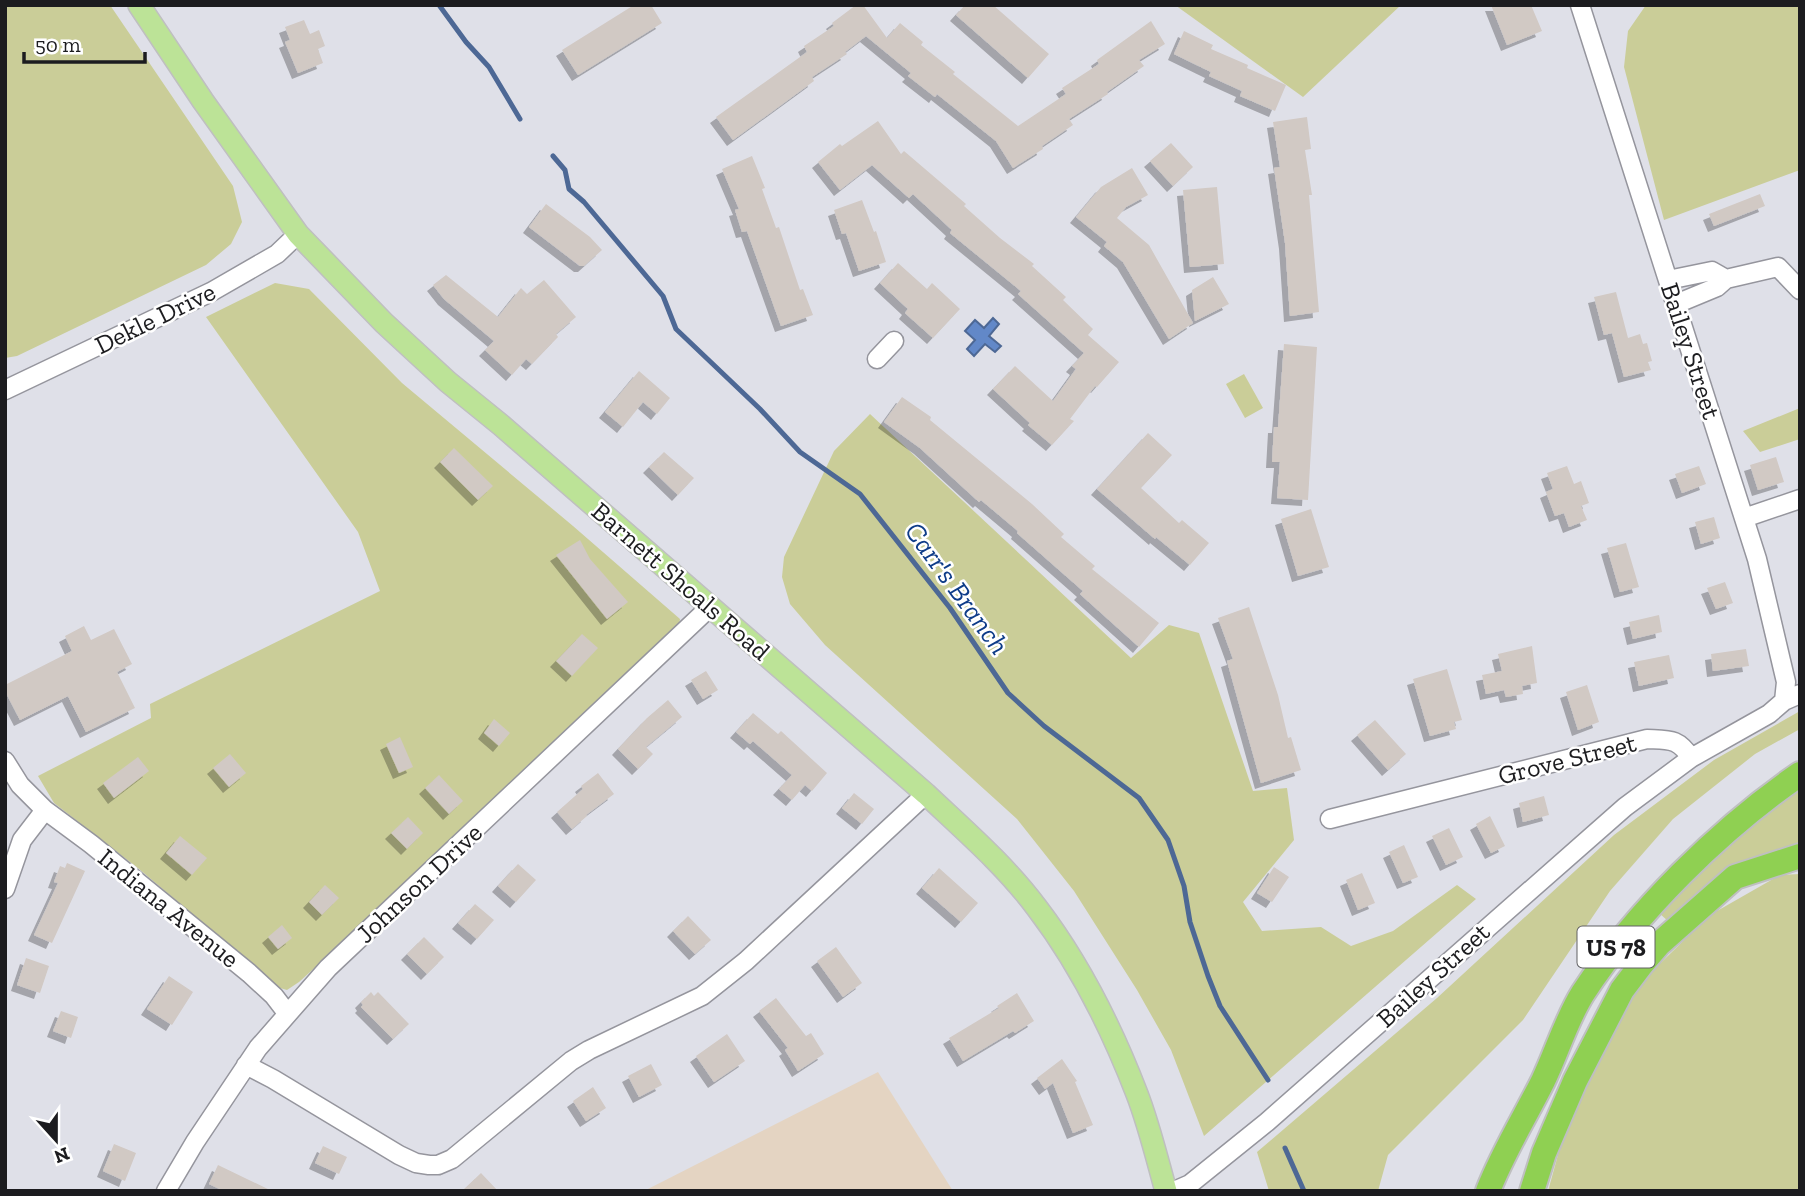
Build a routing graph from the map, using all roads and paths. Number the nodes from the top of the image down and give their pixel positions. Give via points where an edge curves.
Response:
1 (139, 5) edge
2 (1580, 5) edge
3 (298, 234) junction
4 (1726, 279) junction
5 (1668, 280) junction
6 (1800, 290) edge
7 (1676, 304) junction
8 (894, 341) dead end
9 (877, 359) dead end
10 (5, 390) edge
11 (1800, 499) edge
12 (1744, 518) junction
13 (710, 607) junction
14 (1792, 698) edge
15 (1691, 758) junction
16 (5, 761) edge
17 (1800, 774) edge
18 (926, 794) junction
19 (45, 810) junction
20 (1330, 819) dead end
21 (1800, 856) edge
22 (5, 888) edge
23 (287, 1013) junction
24 (246, 1065) junction
25 (166, 1191) edge
26 (1167, 1191) edge
27 (1174, 1191) edge
28 (1489, 1191) edge
29 (1532, 1191) edge

1 - 3 main road, Barnett Shoals Road
2 - 5 street, Bailey Street
3 - 10 street, Dekle Drive via 277,254 211,292
3 - 13 main road, Barnett Shoals Road via 438,374
4 - 5 street via 1712,271
4 - 6 street via 1779,267
4 - 7 street
5 - 7 street, Bailey Street
7 - 12 street, Bailey Street
8 - 9 street
11 - 12 street
12 - 14 street, Bailey Street
13 - 18 main road, Barnett Shoals Road
13 - 23 street, Johnson Drive via 383,915
14 - 15 street
15 - 20 street, Grove Street via 1675,741 1647,739
15 - 27 street, Bailey Street via 1604,825 1267,1122 1190,1184
16 - 19 street, Indiana Avenue
17 - 28 highway, US 78 via 1720,836 1628,931 1582,995
18 - 24 street via 710,990 571,1061 466,1149 438,1165 416,1163 399,1155
18 - 26 main road, Barnett Shoals Road via 1027,895 1072,960 1138,1096
19 - 22 street via 22,840
19 - 23 street, Indiana Avenue via 249,973
21 - 29 highway via 1735,877 1641,965 1622,990 1575,1081
23 - 24 street, Johnson Drive
24 - 25 street, Johnson Drive

